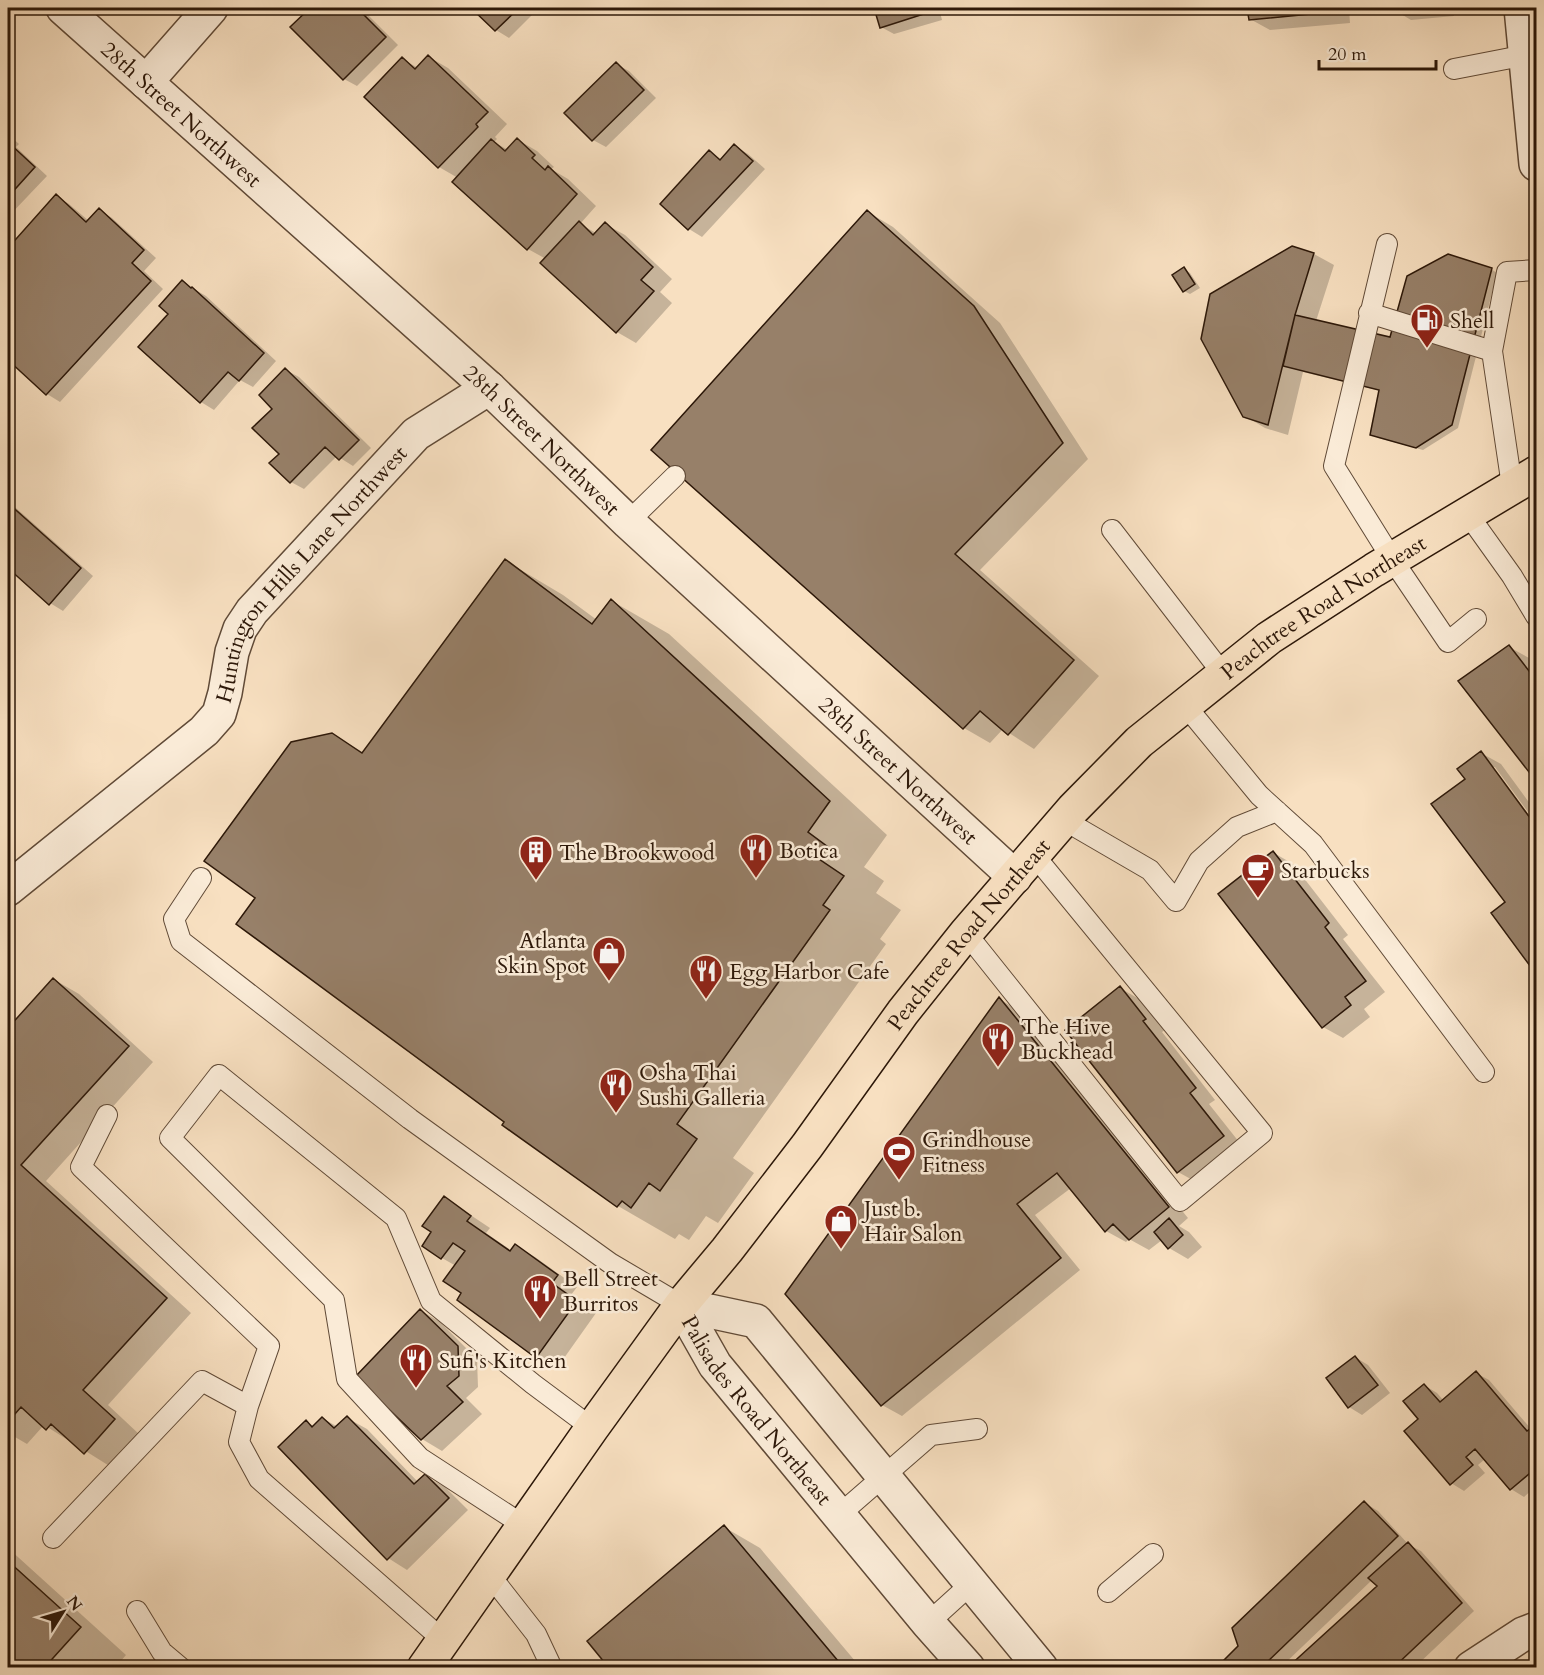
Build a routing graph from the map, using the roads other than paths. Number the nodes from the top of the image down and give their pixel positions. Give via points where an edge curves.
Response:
1 (63, 8) edge
2 (211, 8) edge
3 (1521, 8) edge
4 (1526, 55) junction
5 (1454, 69) dead end
6 (146, 82) junction
7 (1536, 164) edge
8 (1387, 244) dead end
9 (1536, 270) edge
10 (1369, 313) junction
11 (1492, 351) junction
12 (489, 388) junction
13 (675, 476) dead end
14 (1524, 479) edge
15 (1467, 513) junction
16 (628, 522) junction
17 (1112, 530) dead end
18 (1392, 559) junction
19 (1536, 616) edge
20 (1476, 619) dead end
21 (1223, 675) junction
22 (1185, 705) junction
23 (1277, 811) junction
24 (1064, 820) junction
25 (1024, 866) junction
26 (201, 878) dead end
27 (8, 889) edge
28 (966, 933) junction
29 (1484, 1072) dead end
30 (107, 1115) dead end
31 (681, 1305) junction
32 (248, 1406) junction
33 (592, 1428) junction
34 (977, 1429) dead end
35 (883, 1477) junction
36 (839, 1515) junction
37 (523, 1525) junction
38 (53, 1538) dead end
39 (1153, 1554) dead end
40 (489, 1574) junction
41 (970, 1584) junction
42 (1108, 1592) dead end
43 (137, 1611) dead end
44 (928, 1623) junction
45 (1536, 1629) edge
46 (443, 1640) junction
47 (181, 1668) edge
48 (424, 1668) edge
49 (552, 1668) edge
50 (968, 1668) edge
51 (1041, 1668) edge
52 (1471, 1668) edge

1 - 6 street, 28th Street Northwest
2 - 6 street
3 - 4 street
4 - 5 lane
4 - 7 street
6 - 12 street, 28th Street Northwest
8 - 10 lane
9 - 11 lane via 1507,272
10 - 11 lane
10 - 18 lane via 1334,466
11 - 14 lane
12 - 16 street, 28th Street Northwest
12 - 27 street, Huntington Hills Lane Northwest via 416,434 252,611 232,652 219,714 204,731
13 - 16 lane
14 - 15 highway, Peachtree Road Northeast
15 - 18 highway, Peachtree Road Northeast
15 - 19 lane
16 - 25 street, 28th Street Northwest
17 - 21 lane
18 - 20 lane via 1448,642
18 - 21 highway, Peachtree Road Northeast via 1269,638
21 - 22 highway, Peachtree Road Northeast
22 - 23 lane via 1259,795
22 - 24 highway, Peachtree Road Northeast via 1139,742
23 - 24 lane via 1237,827 1199,861 1176,901 1150,870
23 - 29 lane via 1313,844
24 - 25 highway, Peachtree Road Northeast
25 - 28 highway, Peachtree Road Northeast
25 - 28 lane via 1262,1133 1180,1201
26 - 31 lane via 174,919 182,941 410,1119 610,1263
28 - 31 highway, Peachtree Road Northeast via 903,1012 807,1146
30 - 32 lane via 81,1167 269,1346
31 - 33 highway, Peachtree Road Northeast
31 - 35 street, Palisades Road Northeast via 756,1321
31 - 36 street, Palisades Road Northeast via 715,1365
32 - 38 lane via 202,1382
32 - 46 lane via 239,1442 259,1479
33 - 37 highway, Peachtree Road Northeast
33 - 37 lane via 431,1301 396,1218 219,1076 170,1138 334,1300 347,1379 420,1458
34 - 35 lane via 931,1435
35 - 36 lane
35 - 41 street, Palisades Road Northeast
36 - 44 street, Palisades Road Northeast
37 - 40 highway, Peachtree Road Northeast
39 - 42 lane
40 - 46 highway, Peachtree Road Northeast
40 - 49 lane via 536,1634
41 - 44 lane
41 - 51 street, Palisades Road Northeast
43 - 47 lane via 162,1652
44 - 50 street, Palisades Road Northeast
45 - 52 street
46 - 48 highway, Peachtree Road Northeast

